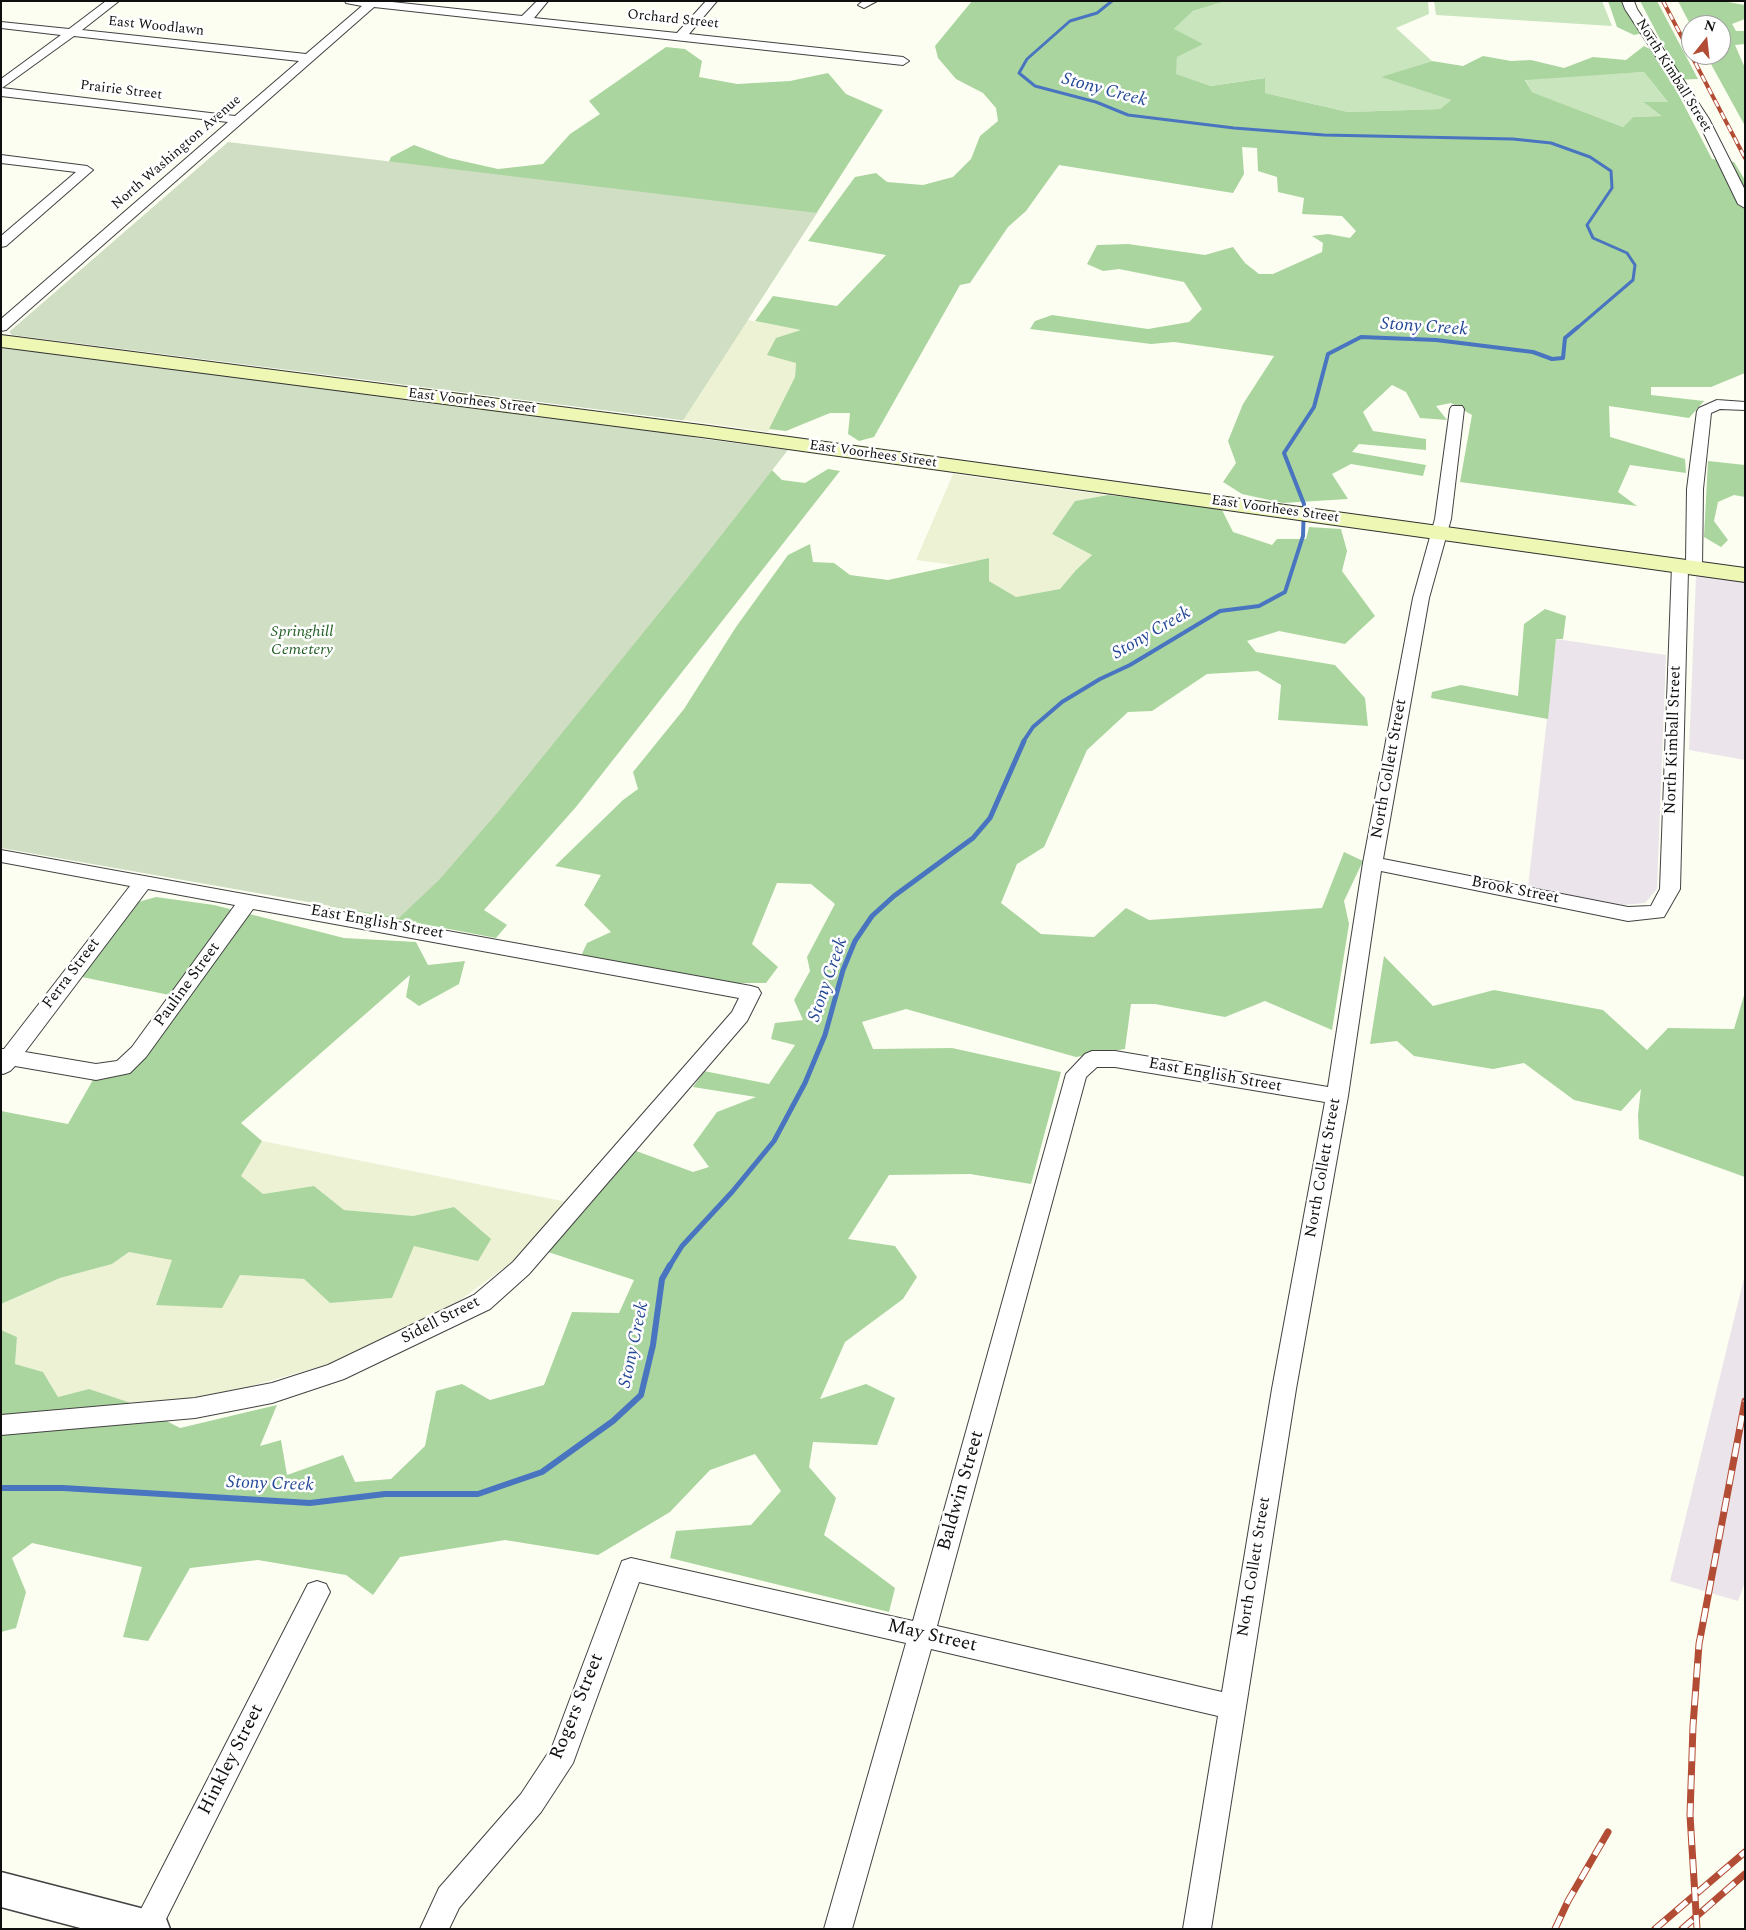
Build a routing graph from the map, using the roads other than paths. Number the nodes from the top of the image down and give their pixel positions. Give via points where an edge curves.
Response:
1 (114, 1) edge
2 (350, 1) edge
3 (543, 1) edge
4 (712, 1) edge
5 (1628, 1) edge
6 (372, 2) edge
7 (525, 20) junction
8 (1, 25) edge
9 (70, 33) junction
10 (681, 36) junction
11 (308, 58) junction
12 (903, 61) dead end
13 (1, 85) edge
14 (1, 92) edge
15 (238, 120) junction
16 (1, 159) edge
17 (1745, 204) edge
18 (1, 243) edge
19 (1, 327) edge
20 (1, 341) edge
21 (1745, 406) edge
22 (1457, 409) dead end
23 (1439, 532) junction
24 (1687, 566) junction
25 (1745, 575) edge
26 (1, 856) edge
27 (1373, 863) junction
28 (143, 882) junction
29 (249, 900) junction
30 (1657, 912) joint
31 (751, 993) joint
32 (1092, 1059) joint
33 (4, 1060) edge
34 (1337, 1096) junction
35 (1, 1426) edge
36 (632, 1569) joint
37 (317, 1592) dead end
38 (920, 1634) junction
39 (1232, 1707) junction
40 (1, 1890) edge
41 (149, 1928) edge
42 (434, 1929) edge
43 (838, 1929) edge
44 (1197, 1929) edge

1 - 9 street
2 - 6 street, Orchard Street
3 - 7 street
4 - 10 street
5 - 17 street, North Kimball Street via 1703,119
6 - 7 street, Orchard Street
6 - 11 street, North Washington Avenue
7 - 10 street, Orchard Street
8 - 9 street, East Woodlawn
9 - 11 street, East Woodlawn
9 - 13 street
10 - 12 street, Orchard Street
11 - 15 street, North Washington Avenue
14 - 15 street, Prairie Street
15 - 19 street, North Washington Avenue
16 - 18 street via 87,170
20 - 23 main road, East Voorhees Street via 709,432
21 - 24 street, North Kimball Street via 1717,404 1704,411
22 - 23 street, North Collett Street
23 - 24 main road, East Voorhees Street
23 - 27 street, North Collett Street via 1422,598
24 - 25 main road, East Voorhees Street
24 - 30 street, North Kimball Street via 1670,889
26 - 28 street, East English Street
27 - 30 street, Brook Street via 1628,914
27 - 34 street, North Collett Street
28 - 29 street, East English Street
28 - 33 street, Ferra Street
29 - 31 street, East English Street
29 - 33 street, Pauline Street via 139,1052 123,1068 96,1072
31 - 35 street, Sidell Street via 740,1016 521,1268 482,1302 336,1372 272,1393 195,1408
32 - 34 street, East English Street via 1115,1059
32 - 38 street, Baldwin Street via 1076,1074
34 - 39 street, North Collett Street via 1284,1389
36 - 38 street, May Street
36 - 42 street, Rogers Street via 563,1754 531,1803 449,1898
37 - 41 street, Hinkley Street
38 - 39 street, May Street
38 - 43 street, Baldwin Street
39 - 44 street, North Collett Street
40 - 41 street

